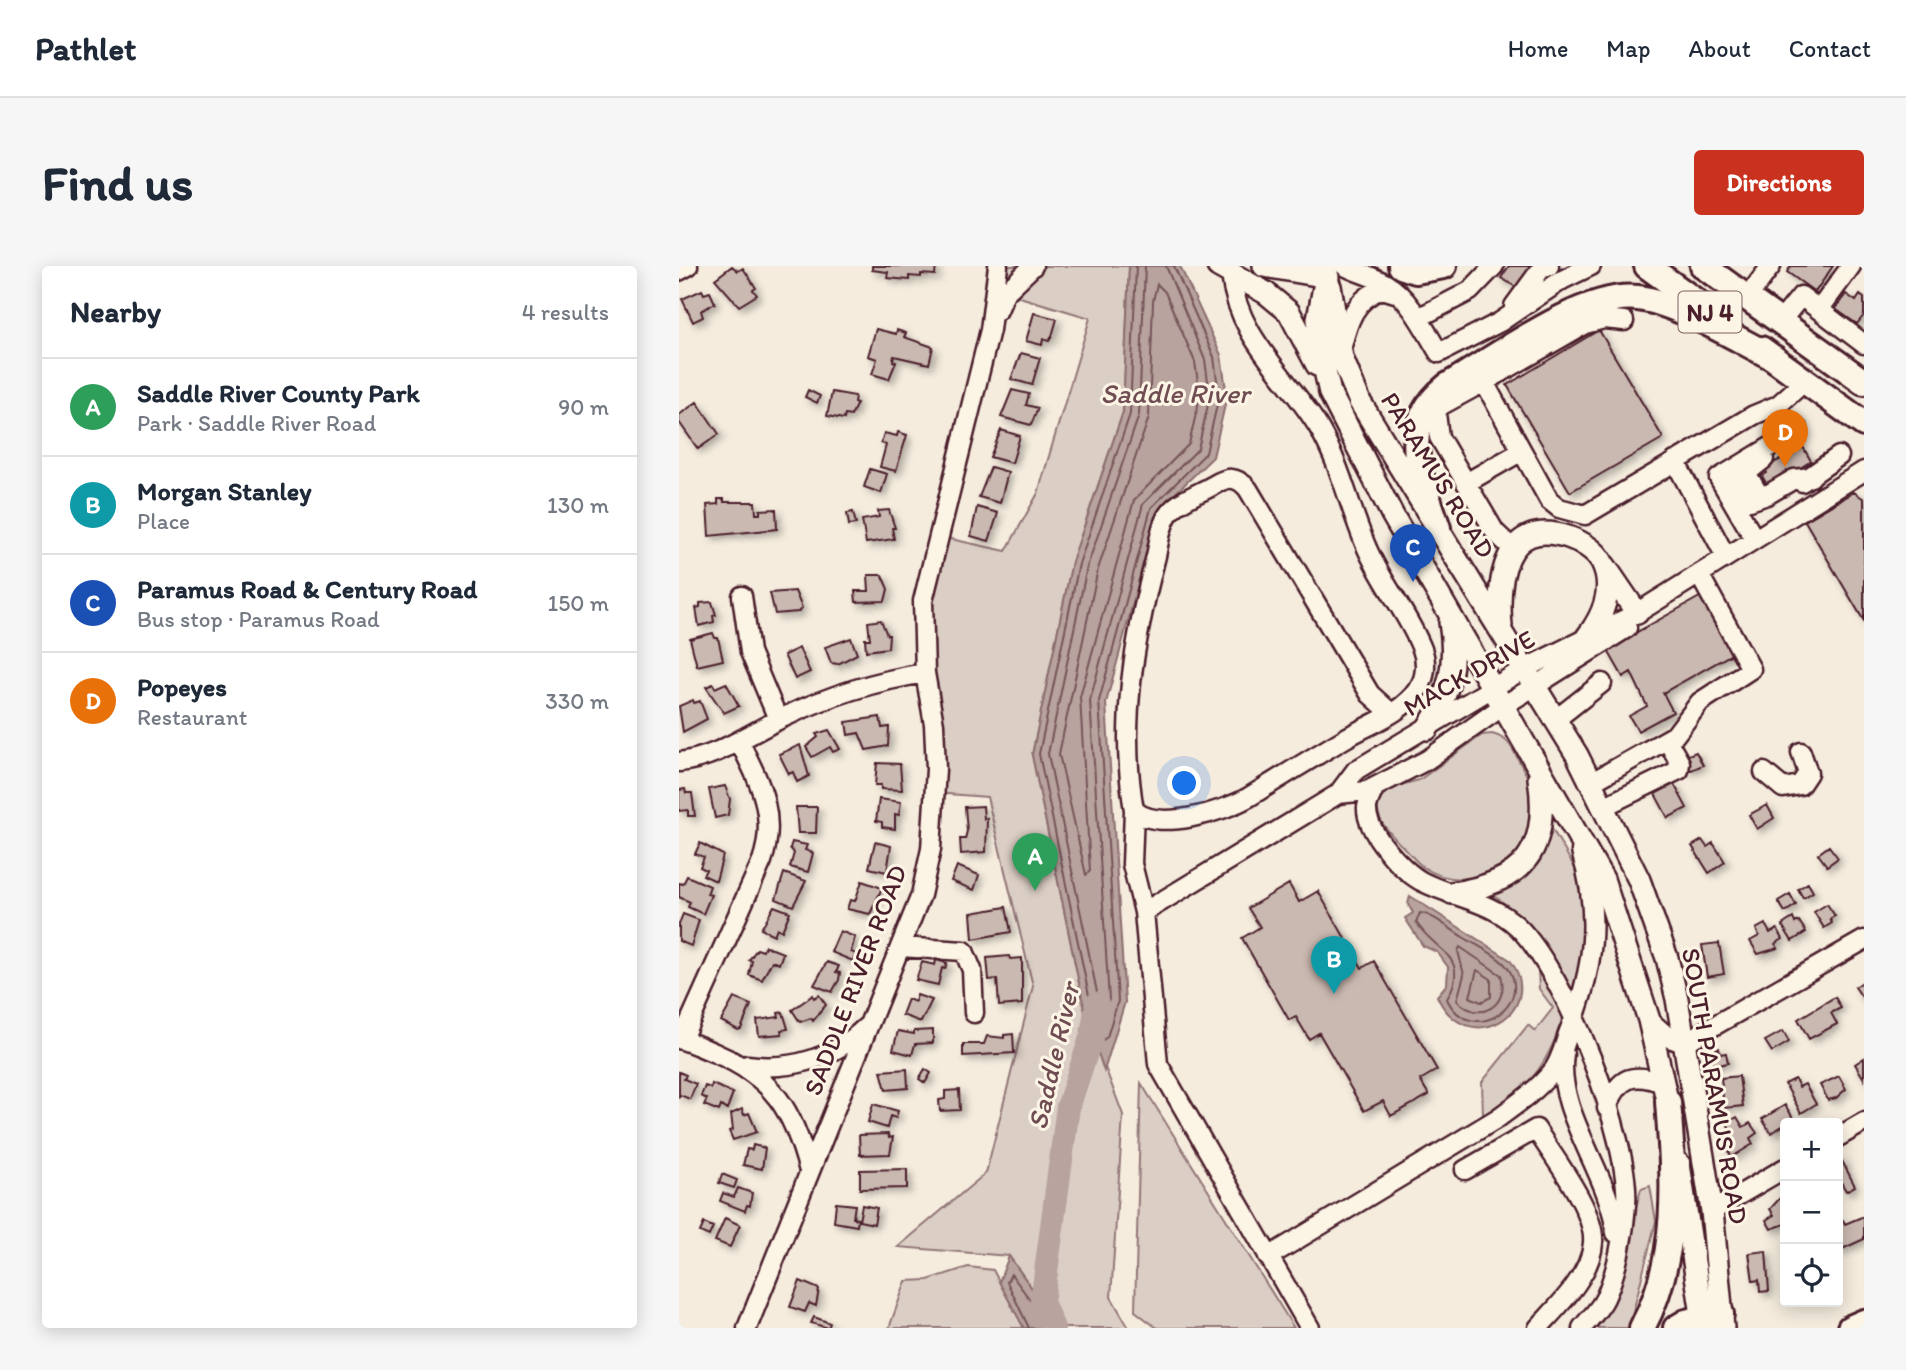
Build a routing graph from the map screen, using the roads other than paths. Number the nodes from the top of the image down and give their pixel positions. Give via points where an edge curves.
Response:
1 (688, 266) edge
2 (997, 266) edge
3 (1033, 266) edge
4 (1264, 266) edge
5 (1401, 266) edge
6 (1444, 266) edge
7 (1494, 266) edge
8 (1549, 266) edge
9 (1591, 266) edge
10 (1647, 266) edge
11 (1703, 266) edge
12 (1851, 266) edge
13 (1764, 268) edge
14 (1224, 270) edge
15 (1334, 270) edge
16 (679, 271) edge
17 (1567, 272) edge
18 (1400, 296) junction
19 (1747, 298) junction
20 (1819, 310) junction
21 (1418, 318) junction
22 (1624, 321) dead end
23 (1500, 322) junction
24 (1780, 322) junction
25 (990, 330) junction
26 (1864, 344) edge
27 (1341, 349) junction
28 (1774, 358) junction
29 (1805, 381) junction
30 (1484, 382) junction
31 (1864, 382) edge
32 (1330, 393) junction
33 (1864, 424) edge
34 (1798, 430) dead end
35 (1779, 441) junction
36 (1522, 451) junction
37 (1839, 456) dead end
38 (1749, 460) junction
39 (1675, 461) junction
40 (1864, 471) edge
41 (1811, 477) junction
42 (1466, 483) junction
43 (1767, 495) junction
44 (1741, 516) junction
45 (1439, 528) junction
46 (1753, 538) junction
47 (1513, 549) junction
48 (1726, 557) junction
49 (1602, 561) junction
50 (1699, 574) junction
51 (742, 596) dead end
52 (1447, 610) junction
53 (1637, 613) junction
54 (1502, 632) junction
55 (1587, 637) junction
56 (1524, 669) junction
57 (925, 673) junction
58 (1602, 683) dead end
59 (1536, 688) junction
60 (1498, 697) junction
61 (1391, 713) junction
62 (778, 719) junction
63 (1555, 720) junction
64 (1427, 729) junction
65 (1674, 734) junction
66 (739, 741) junction
67 (1801, 752) dead end
68 (679, 762) edge
69 (1537, 765) junction
70 (1763, 772) dead end
71 (1592, 782) junction
72 (1375, 788) junction
73 (1338, 794) junction
74 (1605, 806) junction
75 (1134, 810) junction
76 (1575, 831) junction
77 (1452, 893) junction
78 (1144, 912) junction
79 (1864, 940) edge
80 (900, 947) junction
81 (974, 1013) dead end
82 (1575, 1017) junction
83 (1649, 1020) junction
84 (870, 1023) junction
85 (1567, 1037) junction
86 (681, 1039) edge
87 (1684, 1043) junction
88 (744, 1065) junction
89 (1666, 1092) junction
90 (1607, 1108) junction
91 (1864, 1122) edge
92 (1843, 1134) edge
93 (1465, 1170) dead end
94 (809, 1171) junction
95 (1780, 1171) edge
96 (1712, 1210) junction
97 (1618, 1252) junction
98 (1268, 1257) junction
99 (1713, 1322) edge
100 (1864, 1322) edge
101 (747, 1328) edge
102 (1310, 1328) edge
103 (1538, 1328) edge
104 (1582, 1328) edge
105 (1642, 1328) edge
106 (1677, 1328) edge
107 (1850, 1328) edge

1 - 16 street
2 - 25 street, SADDLE RIVER ROAD
3 - 25 street via 1005,293
4 - 15 main road
5 - 6 highway via 1416,271
7 - 21 street via 1470,291
8 - 23 street via 1541,269
9 - 17 street
10 - 28 highway, NJ 4
11 - 19 highway, NJ 4
12 - 20 street
13 - 19 street
14 - 32 main road via 1266,292 1289,312
14 - 61 street via 1254,342 1311,415 1331,450 1366,546 1422,650 1425,675 1420,687 1409,702
15 - 18 street via 1387,284
15 - 27 main road, PARAMUS ROAD
15 - 32 main road, PARAMUS ROAD via 1318,319
17 - 23 street
18 - 21 street
18 - 27 street via 1382,289 1361,301 1347,325
19 - 24 highway, NJ 4
20 - 24 street via 1801,296
20 - 26 street
21 - 23 street via 1439,353
22 - 30 street via 1604,319 1585,324
24 - 31 highway, NJ 4
25 - 57 street, SADDLE RIVER ROAD via 927,575
27 - 45 main road, PARAMUS ROAD via 1360,402
28 - 29 highway, NJ 4
28 - 45 highway via 1666,306 1639,298 1609,298 1581,307 1447,386 1428,402 1418,422 1415,444
29 - 33 highway, NJ 4
29 - 39 street via 1778,405
30 - 36 street
30 - 42 street via 1440,406 1436,413 1439,438
32 - 52 main road, PARAMUS ROAD
34 - 35 street
35 - 38 street
35 - 43 street via 1776,451 1749,471 1749,481 1758,493
36 - 39 street via 1549,500 1559,508 1585,515
36 - 42 street
37 - 41 street
38 - 43 street via 1736,482 1750,501
38 - 44 street via 1719,478
39 - 48 street
40 - 46 street
41 - 43 street via 1794,479
41 - 44 street
42 - 47 street via 1495,532
44 - 46 street
45 - 54 main road, PARAMUS ROAD
46 - 48 street
47 - 49 main road via 1533,535 1551,533 1587,546
47 - 54 main road via 1501,577
48 - 50 street
49 - 53 main road
49 - 55 main road via 1606,601 1602,618
50 - 53 street
50 - 65 street via 1752,666 1697,705
51 - 62 street via 750,652
52 - 60 main road, PARAMUS ROAD
52 - 64 main road via 1453,639 1452,679 1444,703
53 - 55 street, MACK DRIVE
53 - 59 street via 1629,626
54 - 56 main road, PARAMUS ROAD
55 - 56 street, MACK DRIVE
56 - 59 main road, PARAMUS ROAD
56 - 60 street, MACK DRIVE
57 - 62 street via 881,680
57 - 80 street, SADDLE RIVER ROAD via 935,724 935,813 921,895
58 - 63 street
59 - 60 street
59 - 63 main road, SOUTH PARAMUS ROAD
60 - 64 street, MACK DRIVE
60 - 69 main road, SOUTH PARAMUS ROAD
60 - 72 street, MACK DRIVE via 1427,760
61 - 75 street via 1218,812 1152,819
61 - 75 street via 1370,694 1248,489 1232,477 1221,480 1171,510 1159,544 1142,609 1128,697
62 - 66 street
63 - 71 main road, SOUTH PARAMUS ROAD
64 - 73 street, MACK DRIVE via 1356,770
65 - 71 street
65 - 74 street via 1679,770
66 - 68 street via 714,754
66 - 86 street via 766,799 769,834 762,861
67 - 70 street via 1808,773 1796,787 1783,788
69 - 76 main road, SOUTH PARAMUS ROAD
69 - 77 main road via 1543,803 1538,836 1528,860 1507,878 1484,888
71 - 74 main road, SOUTH PARAMUS ROAD
72 - 73 street, MACK DRIVE
72 - 77 street via 1367,808 1379,840 1421,881
73 - 78 street, MACK DRIVE
74 - 87 main road, SOUTH PARAMUS ROAD via 1639,880 1667,958
75 - 78 street via 1132,864
76 - 82 street via 1590,880 1594,927 1591,967
76 - 83 main road, SOUTH PARAMUS ROAD via 1602,880
77 - 82 street via 1490,906 1518,927
78 - 98 street via 1158,1064
79 - 87 street
80 - 81 street via 964,951 972,970
80 - 84 street, SADDLE RIVER ROAD
82 - 85 street
82 - 90 street
83 - 87 street via 1669,1038
83 - 89 main road, SOUTH PARAMUS ROAD
84 - 88 street via 840,1048 811,1060 784,1067
84 - 94 street, SADDLE RIVER ROAD
85 - 97 street via 1562,1070 1568,1099 1602,1178 1615,1219
85 - 98 street via 1553,1071 1531,1094
86 - 88 street
87 - 96 main road, SOUTH PARAMUS ROAD
88 - 94 street via 776,1093
89 - 90 street via 1643,1075 1629,1078 1613,1090
89 - 99 main road, SOUTH PARAMUS ROAD
89 - 105 highway via 1674,1209 1662,1280
90 - 97 street via 1623,1164 1626,1204
91 - 92 street
93 - 103 street via 1537,1129 1592,1223 1594,1245 1584,1269
94 - 101 street, SADDLE RIVER ROAD
95 - 96 street
96 - 99 main road, SOUTH PARAMUS ROAD
97 - 104 street via 1605,1299
98 - 102 street
99 - 106 highway
100 - 107 highway

